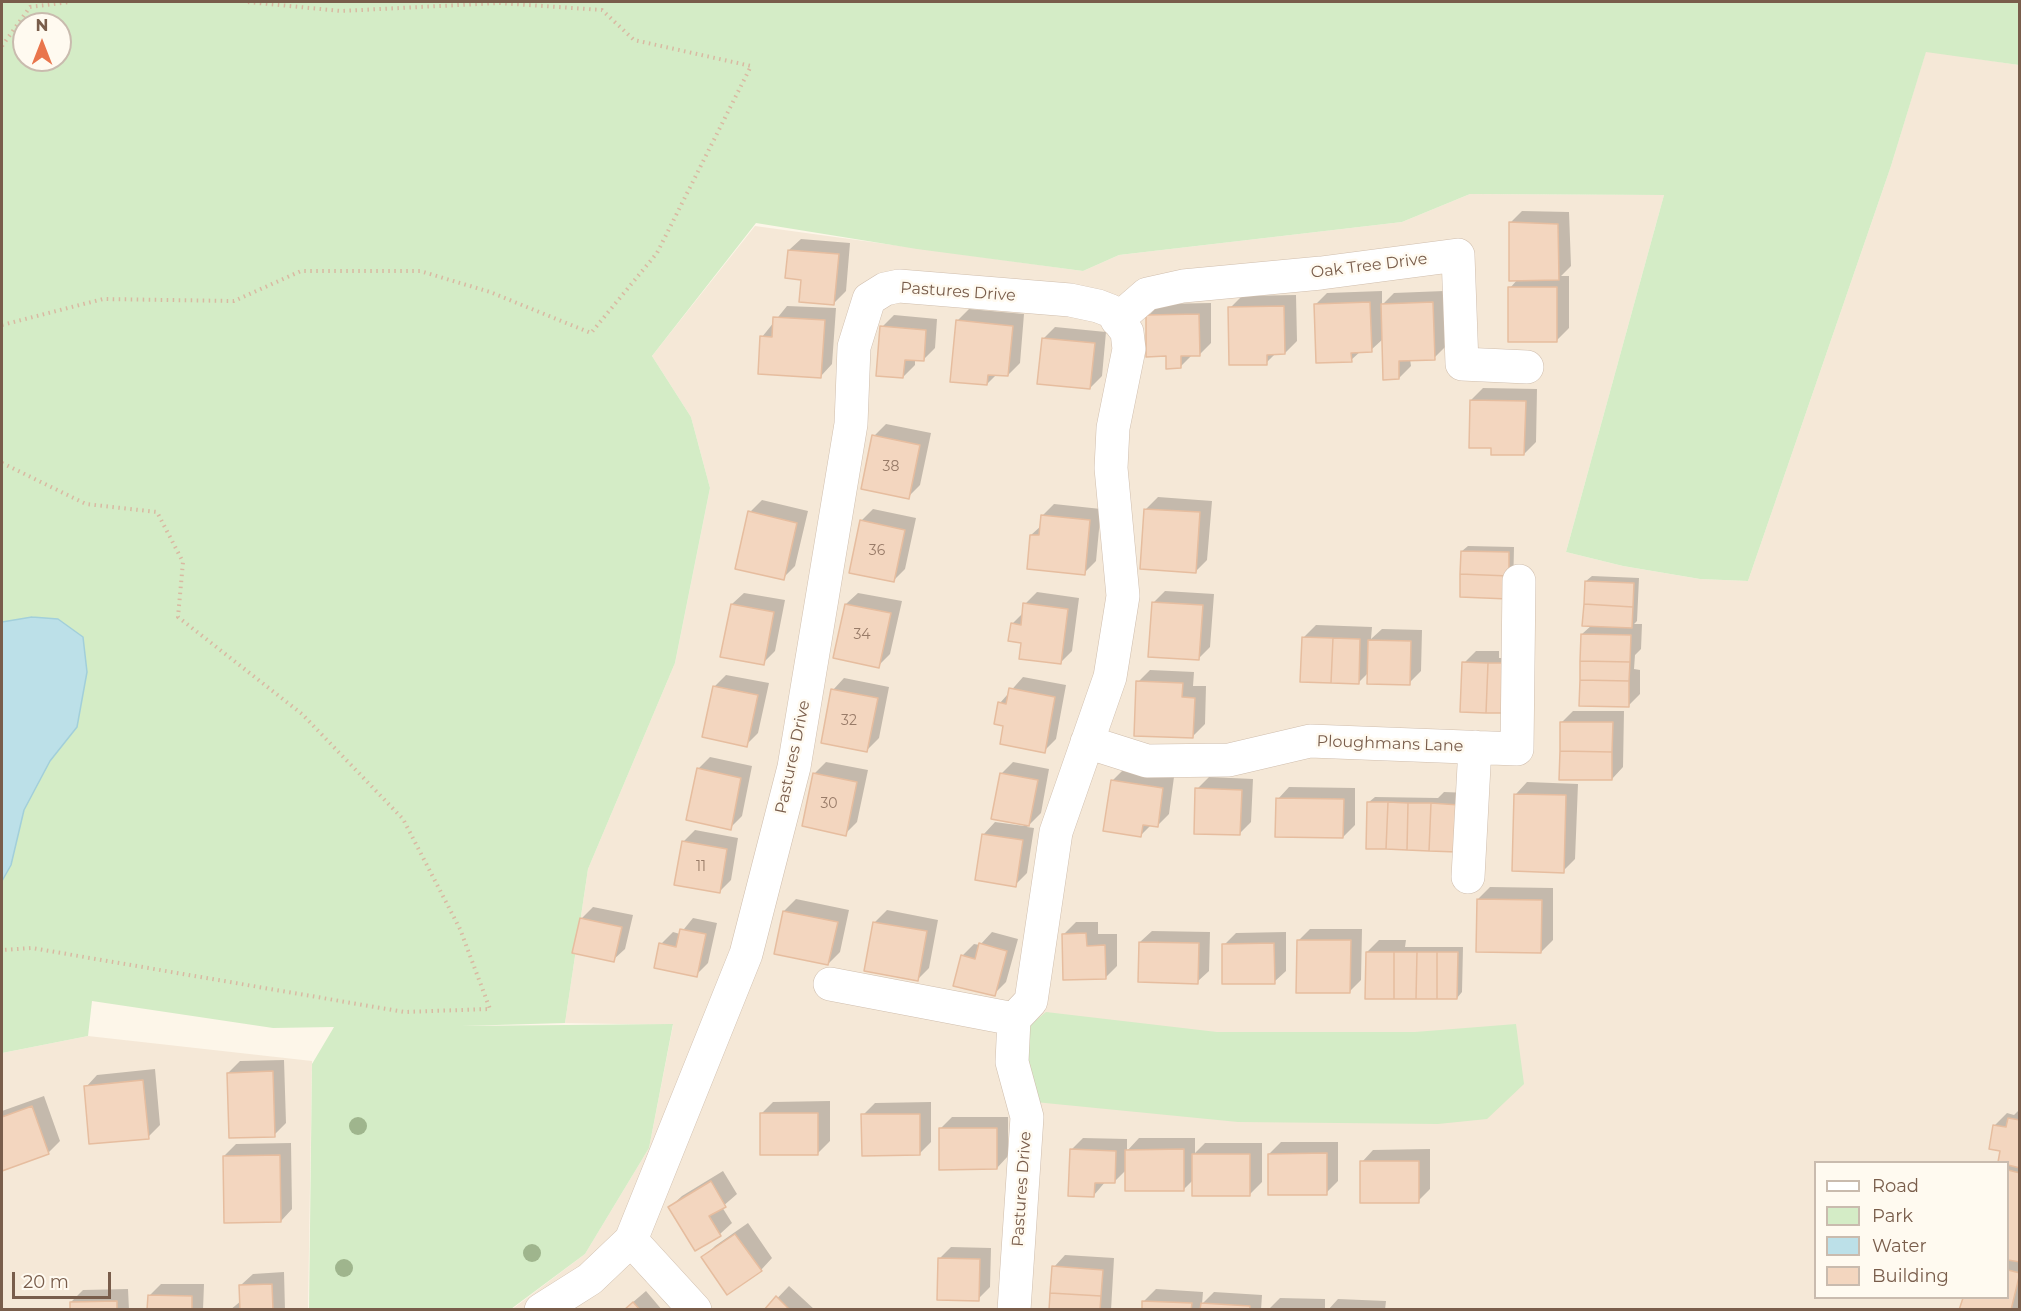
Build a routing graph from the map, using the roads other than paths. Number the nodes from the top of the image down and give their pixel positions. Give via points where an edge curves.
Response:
1 (1117, 320) junction
2 (1527, 367) dead end
3 (1519, 581) dead end
4 (1087, 742) junction
5 (1474, 747) junction
6 (1467, 877) dead end
7 (830, 984) dead end
8 (1014, 1019) junction
9 (631, 1240) junction
10 (541, 1310) edge
11 (695, 1310) edge
12 (1014, 1310) edge

1 - 2 street, Oak Tree Drive via 1147,294 1183,286 1458,255 1462,364
1 - 4 street via 1127,332 1129,349 1113,428 1111,468 1123,596 1110,677
1 - 9 street, Pastures Drive via 1111,310 1071,300 899,286 869,299 854,347 851,424 788,789 746,954
3 - 5 street, Ploughmans Lane via 1517,749
4 - 5 street, Ploughmans Lane via 1148,761 1229,760 1310,741
4 - 8 street via 1056,832 1031,1001
5 - 6 street
7 - 8 street
8 - 12 street, Pastures Drive via 1012,1062 1027,1117
9 - 10 street, Pastures Drive via 590,1279
9 - 11 street

